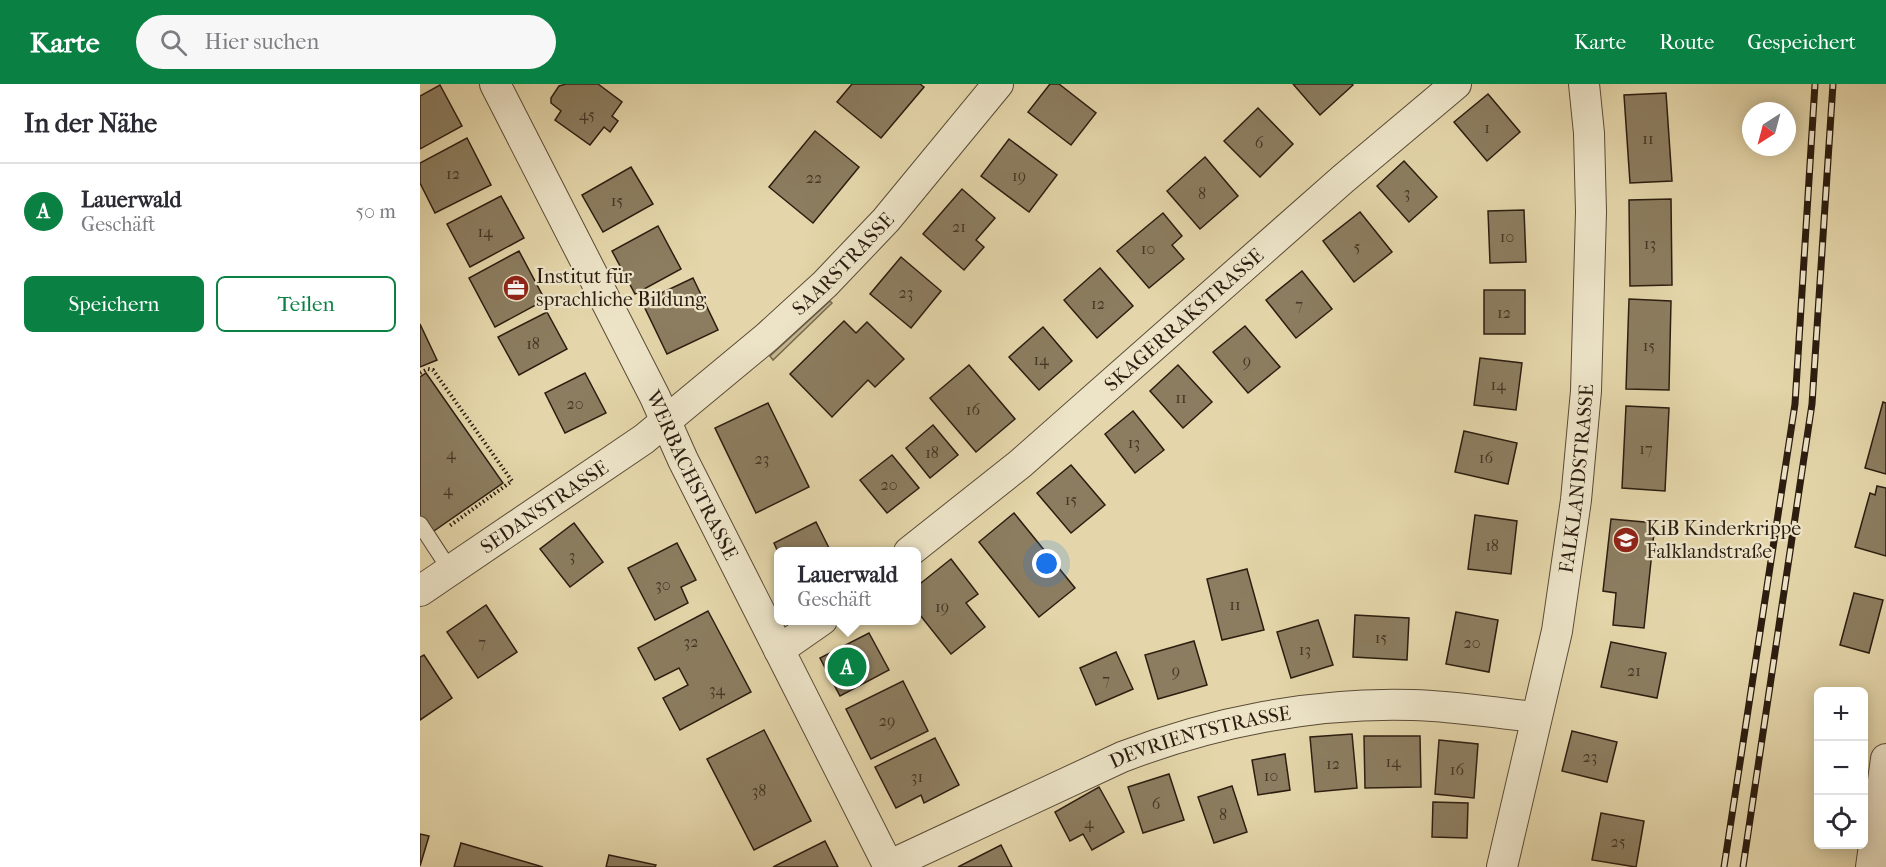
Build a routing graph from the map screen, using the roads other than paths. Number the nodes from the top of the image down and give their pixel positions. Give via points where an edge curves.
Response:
1 (998, 84) edge
2 (1456, 84) edge
3 (1584, 84) edge
4 (503, 87) edge
5 (666, 422) junction
6 (420, 524) edge
7 (915, 547) edge
8 (450, 570) junction
9 (420, 591) edge
10 (816, 625) edge
11 (779, 650) junction
12 (1535, 717) junction
13 (1886, 759) edge
14 (888, 866) edge
15 (1502, 867) edge
16 (1870, 867) edge

1 - 5 street, SAARSTRASSE via 916,186 825,284
2 - 7 street, SKAGERRAKSTRASSE via 1020,464
3 - 12 street, FALKLANDSTRASSE via 1591,212 1586,391 1562,603
4 - 5 street, WERBACHSTRASSE
5 - 8 street, SEDANSTRASSE
5 - 11 street, WERBACHSTRASSE
6 - 8 lane
8 - 9 street, SEDANSTRASSE
10 - 11 street
11 - 14 street, WERBACHSTRASSE
12 - 14 street, DEVRIENTSTRASSE via 1445,707 1379,705 1245,720 1122,757
12 - 15 street, FALKLANDSTRASSE
13 - 16 street

